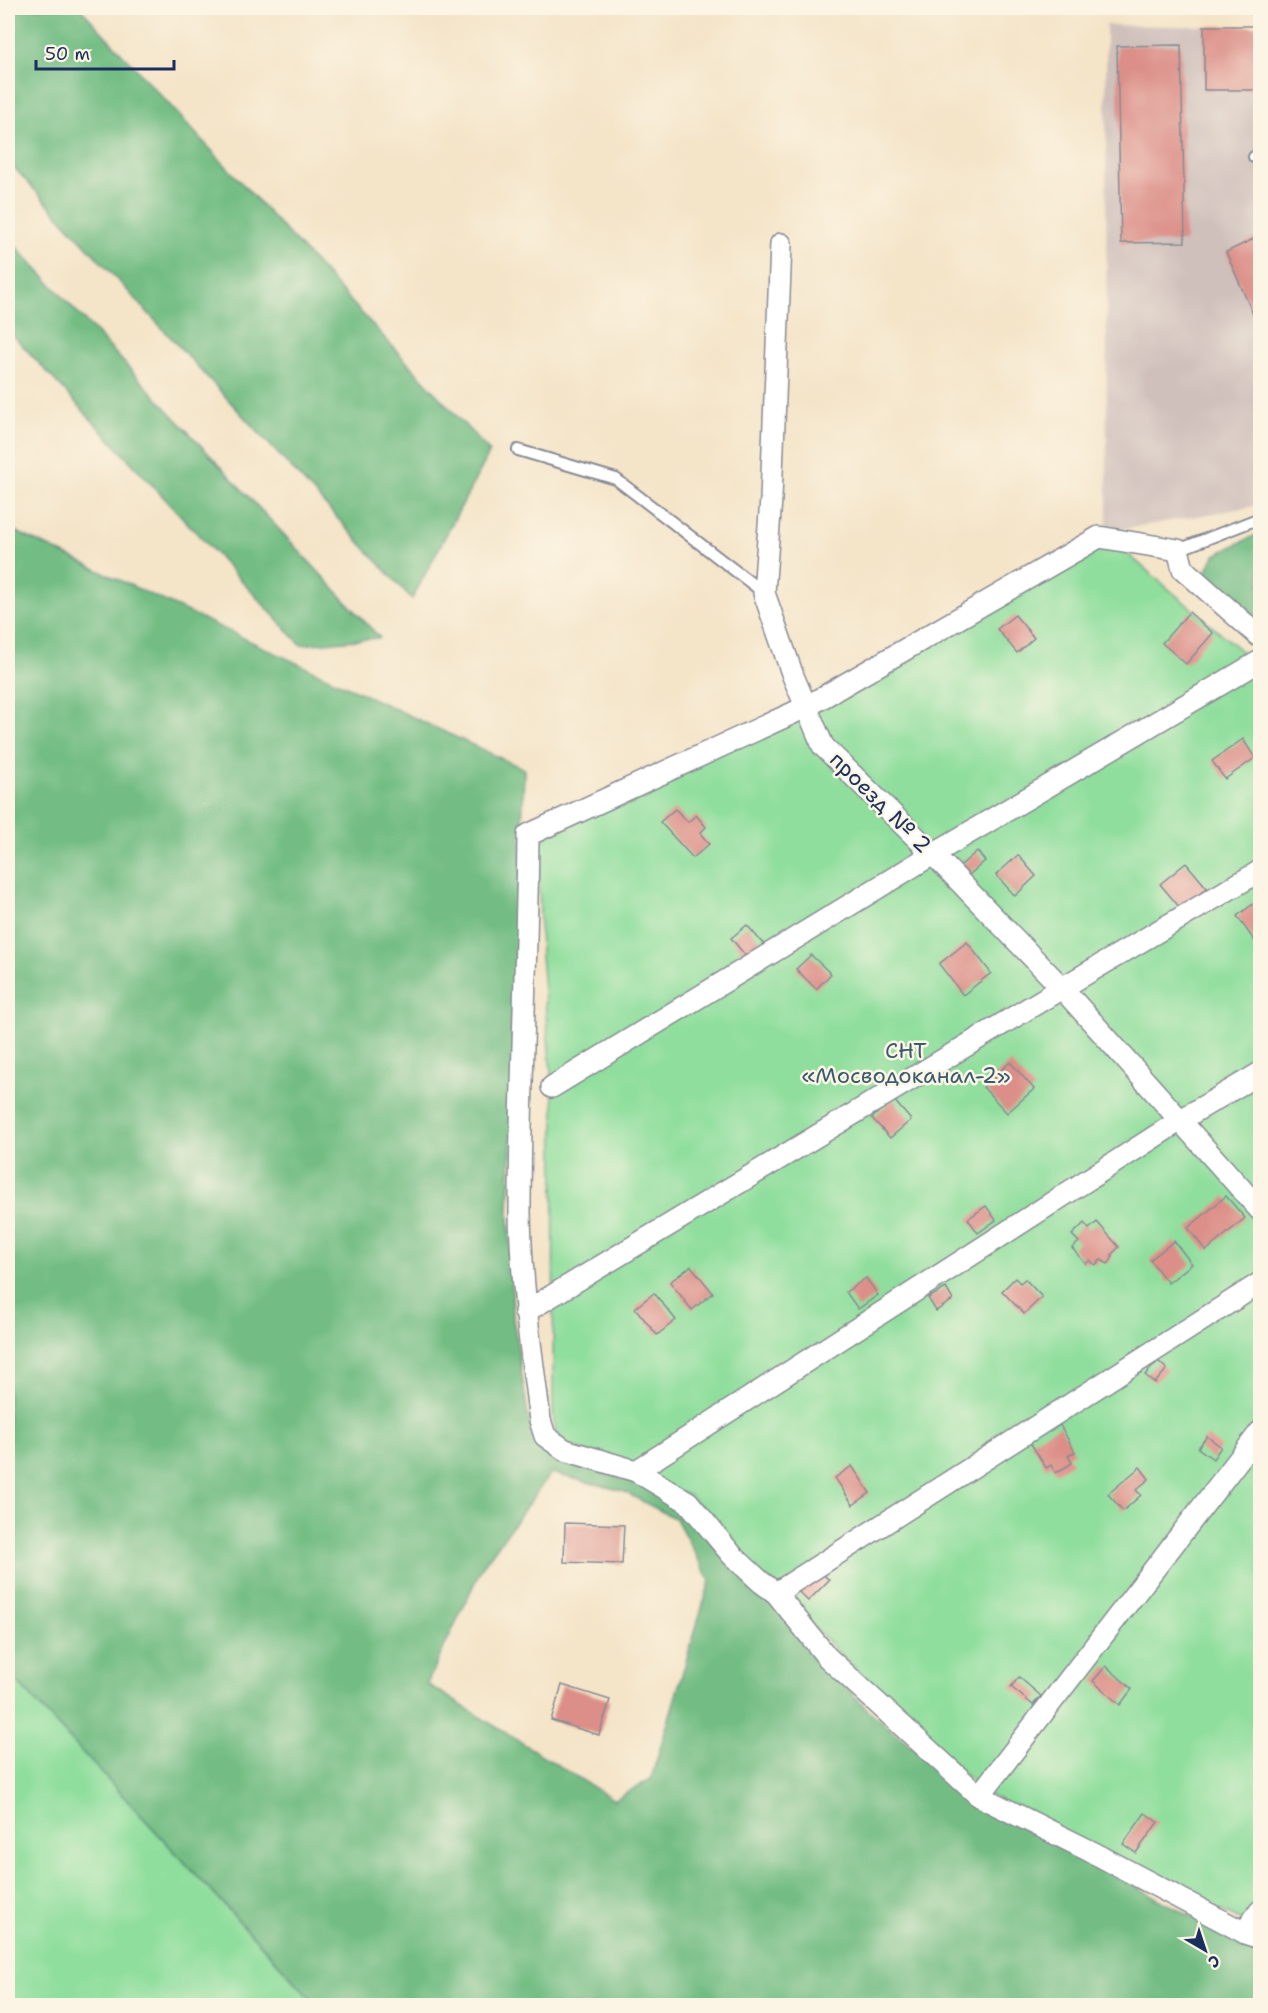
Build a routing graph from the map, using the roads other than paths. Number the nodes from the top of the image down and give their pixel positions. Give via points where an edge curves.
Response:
1 (781, 244) dead end
2 (518, 450) dead end
3 (1260, 518) edge
4 (1178, 550) junction
5 (764, 593) junction
6 (1260, 637) edge
7 (1260, 661) edge
8 (806, 707) junction
9 (933, 854) junction
10 (1260, 871) edge
11 (1062, 988) junction
12 (1260, 1073) edge
13 (552, 1087) dead end
14 (1179, 1121) junction
15 (1260, 1210) edge
16 (1260, 1283) edge
17 (525, 1312) junction
18 (1260, 1432) edge
19 (636, 1471) junction
20 (776, 1593) junction
21 (980, 1796) junction
22 (1254, 1927) edge

1 - 5 street, проезд № 2
2 - 5 lane via 616,479
3 - 4 lane
4 - 6 street via 1183,569
4 - 8 street via 1099,537
5 - 8 street, проезд № 2
7 - 9 street
8 - 9 street, проезд № 2 via 824,746
8 - 17 street via 528,835 520,1213
9 - 11 street, проезд № 2
9 - 13 street
10 - 11 street
11 - 14 street, проезд № 2
11 - 17 street
12 - 14 street
14 - 15 street, проезд № 2
14 - 19 street
16 - 20 street
17 - 19 street via 545,1436 565,1450
18 - 21 street
19 - 20 street via 688,1502 732,1555
20 - 21 street via 827,1657
21 - 22 street

